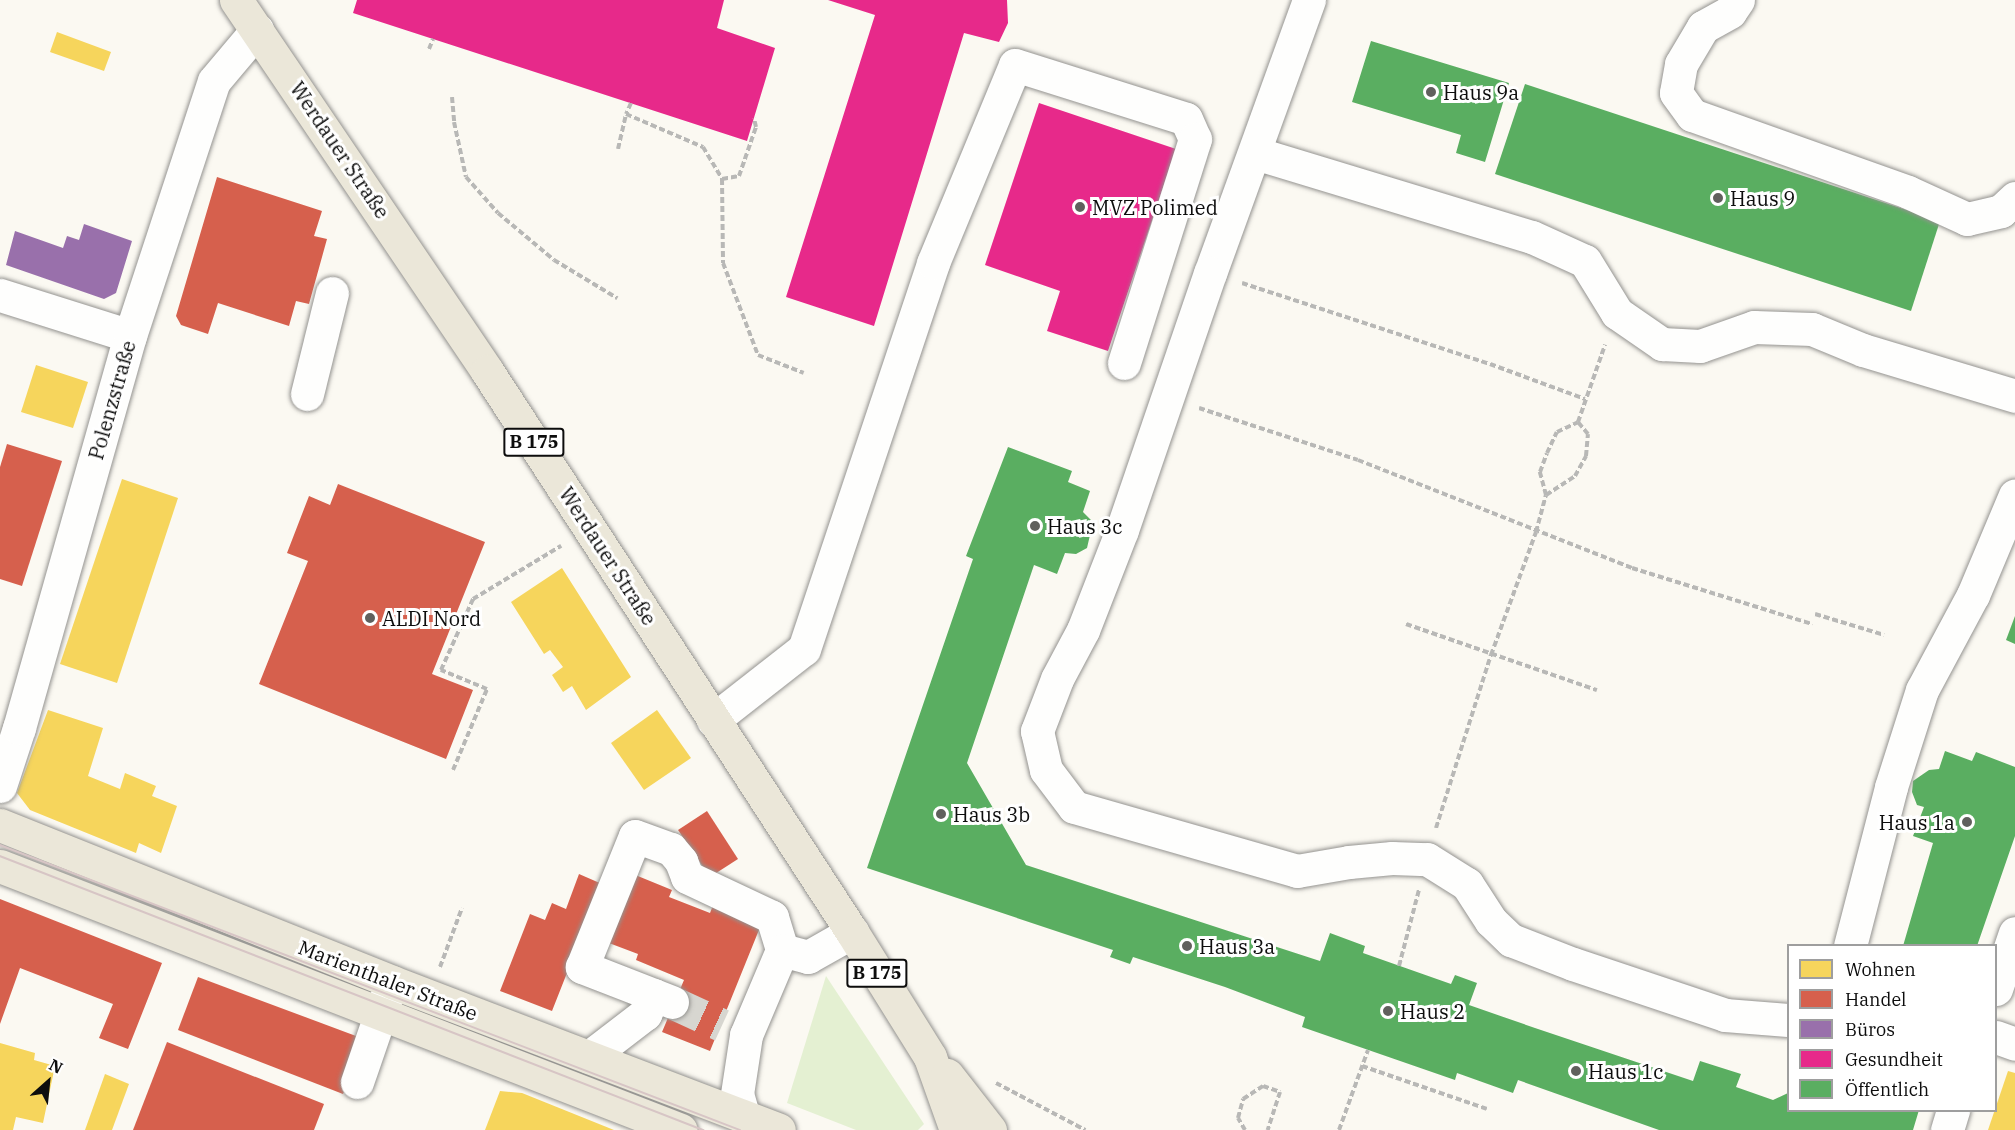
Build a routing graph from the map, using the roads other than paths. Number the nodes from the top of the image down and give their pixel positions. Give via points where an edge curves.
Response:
1 (236, 0) edge
2 (1309, 0) edge
3 (1738, 0) edge
4 (257, 30) junction
5 (1255, 153) junction
6 (2015, 198) edge
7 (332, 293) dead end
8 (0, 295) edge
9 (130, 336) junction
10 (1124, 363) dead end
11 (307, 394) dead end
12 (2015, 396) edge
13 (2015, 495) edge
14 (713, 720) junction
15 (0, 786) edge
16 (0, 825) edge
17 (0, 866) edge
18 (852, 932) junction
19 (2015, 933) edge
20 (1850, 944) edge
21 (782, 950) junction
22 (392, 982) junction
23 (1997, 983) edge
24 (381, 1013) junction
25 (1787, 1020) edge
26 (1997, 1038) edge
27 (2015, 1044) edge
28 (589, 1057) junction
29 (930, 1058) junction
30 (357, 1082) dead end
31 (1952, 1112) edge
32 (744, 1118) junction
33 (681, 1130) edge
34 (778, 1130) edge
35 (956, 1130) edge
36 (990, 1130) edge
37 (1947, 1130) edge

1 - 4 main road, Werdauer Straße / B 175
2 - 5 street
3 - 6 street via 1730,12 1703,27 1681,64 1676,93 1692,115 1908,192 1967,219 2001,211
4 - 9 street, Polenzstraße via 214,81
4 - 14 main road, Werdauer Straße / B 175 via 591,528
5 - 12 street via 1532,237 1586,261 1617,313 1662,344 1700,346 1754,327 1812,329 1863,350
5 - 25 street via 1096,596 1036,731 1046,770 1074,807 1297,871 1381,859 1426,859 1467,884 1491,921 1511,940 1725,1015
7 - 11 street
8 - 9 street
9 - 15 street, Polenzstraße
10 - 14 street via 1195,139 1186,119 1015,65 933,263 804,649
13 - 20 street via 1972,595 1922,690 1891,787
14 - 18 main road, Werdauer Straße / B 175
16 - 22 main road, Marienthaler Straße
17 - 24 main road, Marienthaler Straße
18 - 21 street via 808,957
18 - 29 main road, Werdauer Straße / B 175
19 - 23 street
21 - 28 street via 772,916 687,877 671,849 635,836 582,967 663,999
21 - 32 street via 734,1030 737,1094
22 - 24 street
22 - 28 main road, Marienthaler Straße
24 - 30 street
24 - 33 main road, Marienthaler Straße
26 - 27 street
28 - 32 main road, Marienthaler Straße
29 - 35 main road, Werdauer Straße / B 175
29 - 36 main road, Werdauer Straße / B 175 via 961,1090
31 - 37 street
32 - 34 main road, Marienthaler Straße

